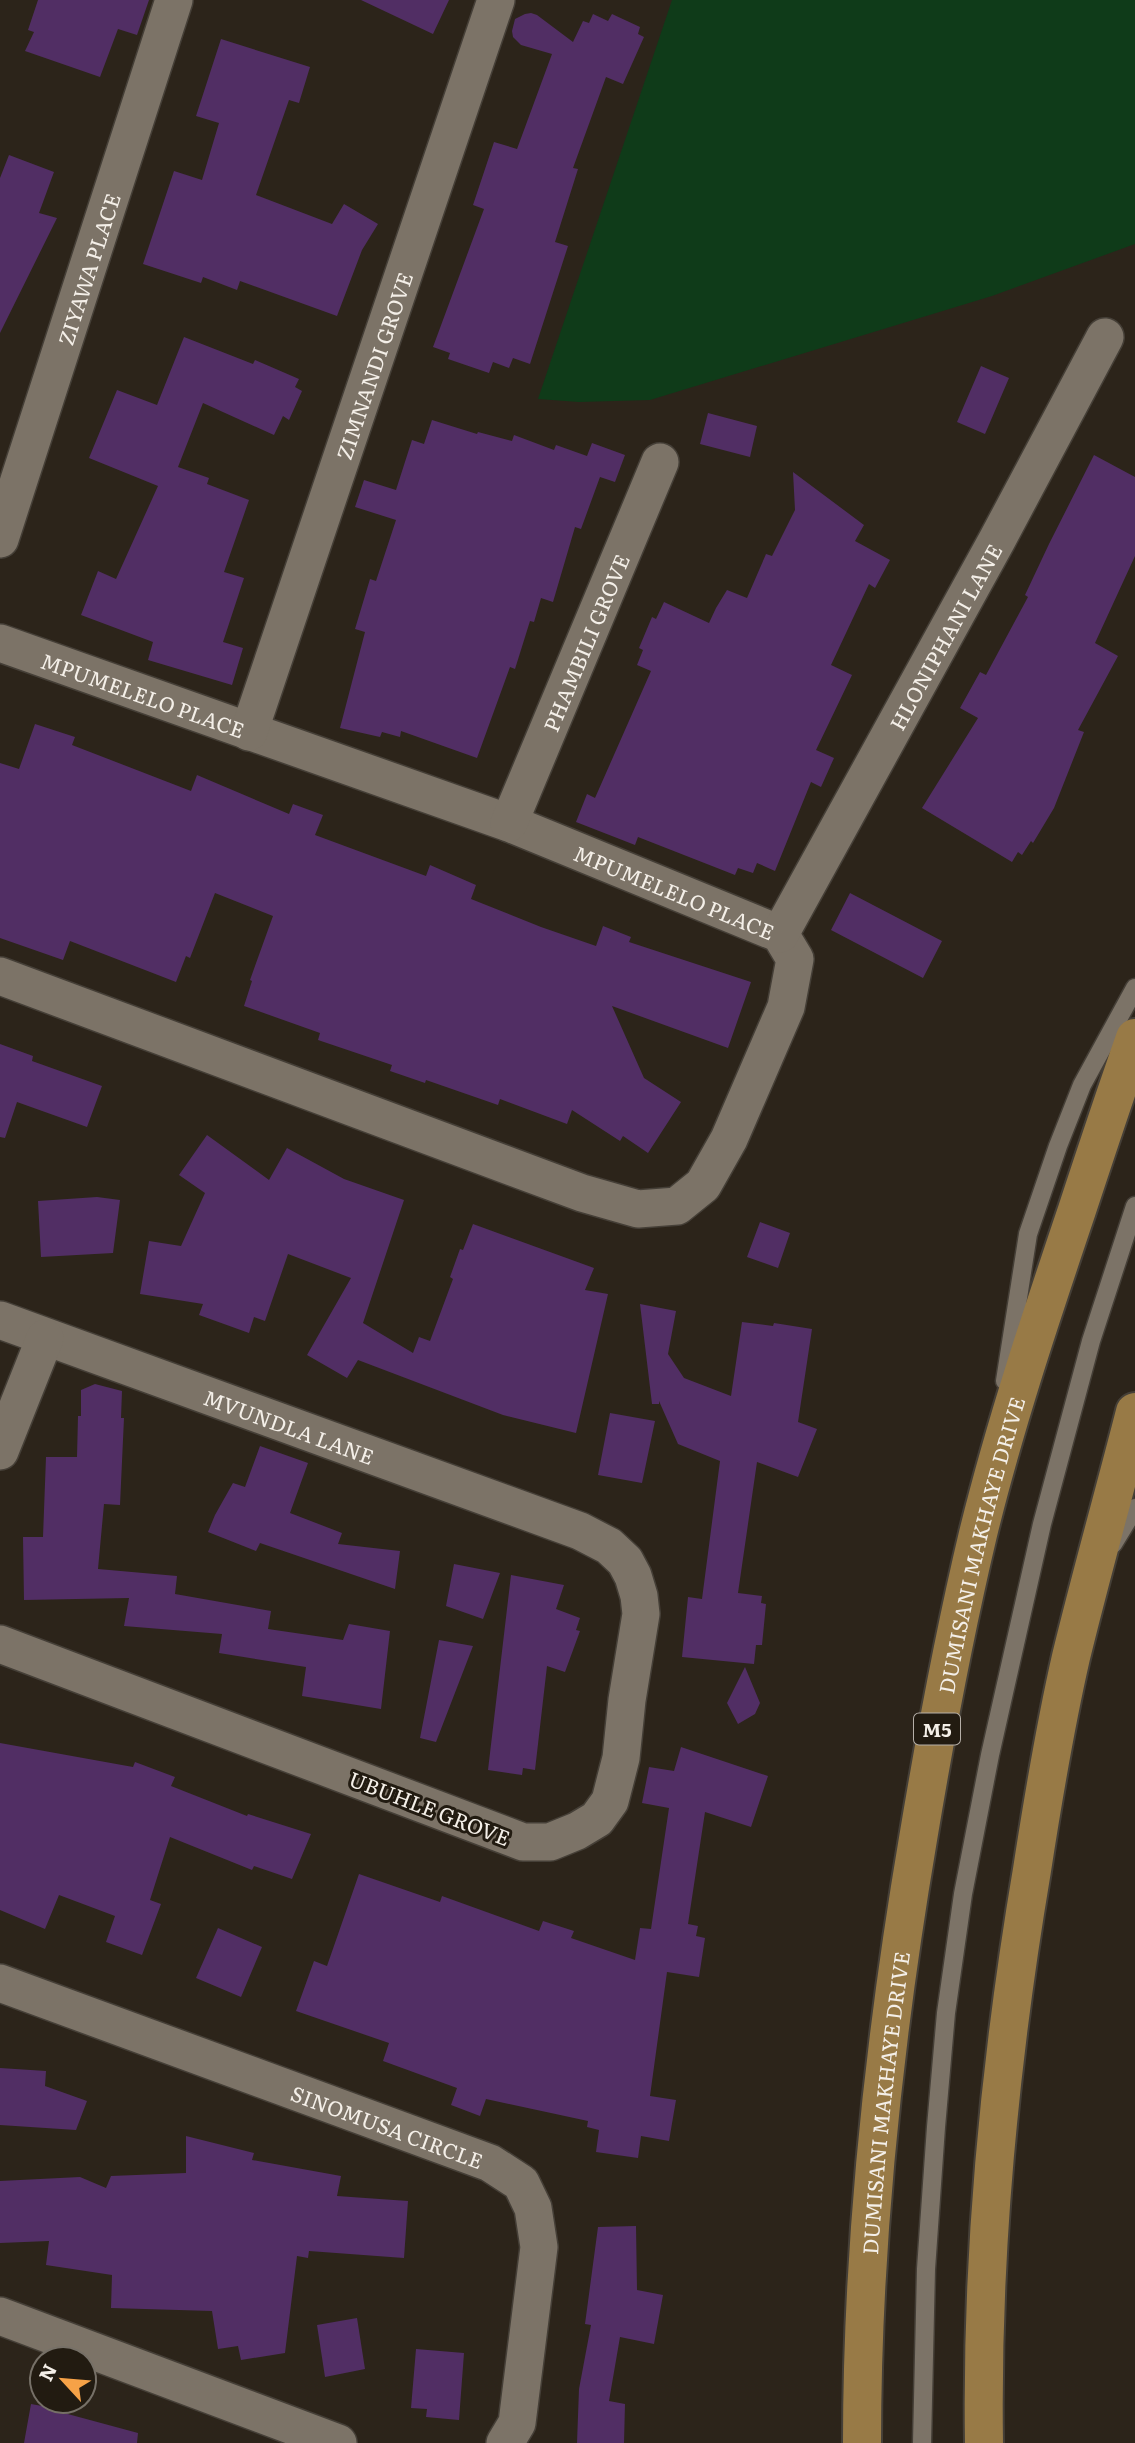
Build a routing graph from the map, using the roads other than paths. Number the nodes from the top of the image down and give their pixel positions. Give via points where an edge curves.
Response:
1 (174, 0) edge
2 (496, 0) edge
3 (1105, 337) dead end
4 (660, 462) dead end
5 (0, 539) edge
6 (0, 643) edge
7 (249, 732) junction
8 (509, 823) junction
9 (780, 934) junction
10 (0, 976) edge
11 (1135, 988) edge
12 (1135, 1038) edge
13 (1135, 1206) edge
14 (0, 1320) edge
15 (45, 1338) junction
16 (1135, 1412) edge
17 (0, 1451) edge
18 (992, 1485) junction
19 (1135, 1508) edge
20 (580, 1531) joint
21 (1092, 1578) junction
22 (0, 1644) edge
23 (0, 1983) edge
24 (0, 2316) edge
25 (338, 2443) edge
26 (505, 2443) edge
27 (862, 2443) edge
28 (922, 2443) edge
29 (984, 2443) edge

1 - 5 street, ZIYAWA PLACE
2 - 7 street, ZIMNANDI GROVE
3 - 9 street, HLONIPHANI LANE
4 - 8 street, PHAMBILI GROVE
6 - 7 street, MPUMELELO PLACE
7 - 8 street, MPUMELELO PLACE
8 - 9 street, MPUMELELO PLACE
9 - 10 street, MPUMELELO PLACE via 795,959 786,1007 729,1139 704,1185 677,1206 638,1209 582,1193
11 - 18 lane via 1082,1085 1028,1234
12 - 18 main road, DUMISANI MAKHAYE DRIVE / M5 via 1034,1337
13 - 28 lane via 1091,1341 1042,1524 963,1894 936,2127 926,2269
14 - 15 street, MVUNDLA LANE
15 - 17 street
15 - 20 street, MVUNDLA LANE
16 - 21 main road
18 - 27 main road, DUMISANI MAKHAYE DRIVE / M5 via 939,1718 900,1945 871,2193
19 - 21 lane
20 - 22 street, UBUHLE GROVE via 609,1546 625,1561 634,1576 641,1614 621,1758 610,1801 597,1819 550,1842 523,1842
21 - 29 main road via 1044,1794 1004,2054 988,2282
23 - 26 street, SINOMUSA CIRCLE via 490,2163 521,2183 533,2208 539,2247 517,2423
24 - 25 street

